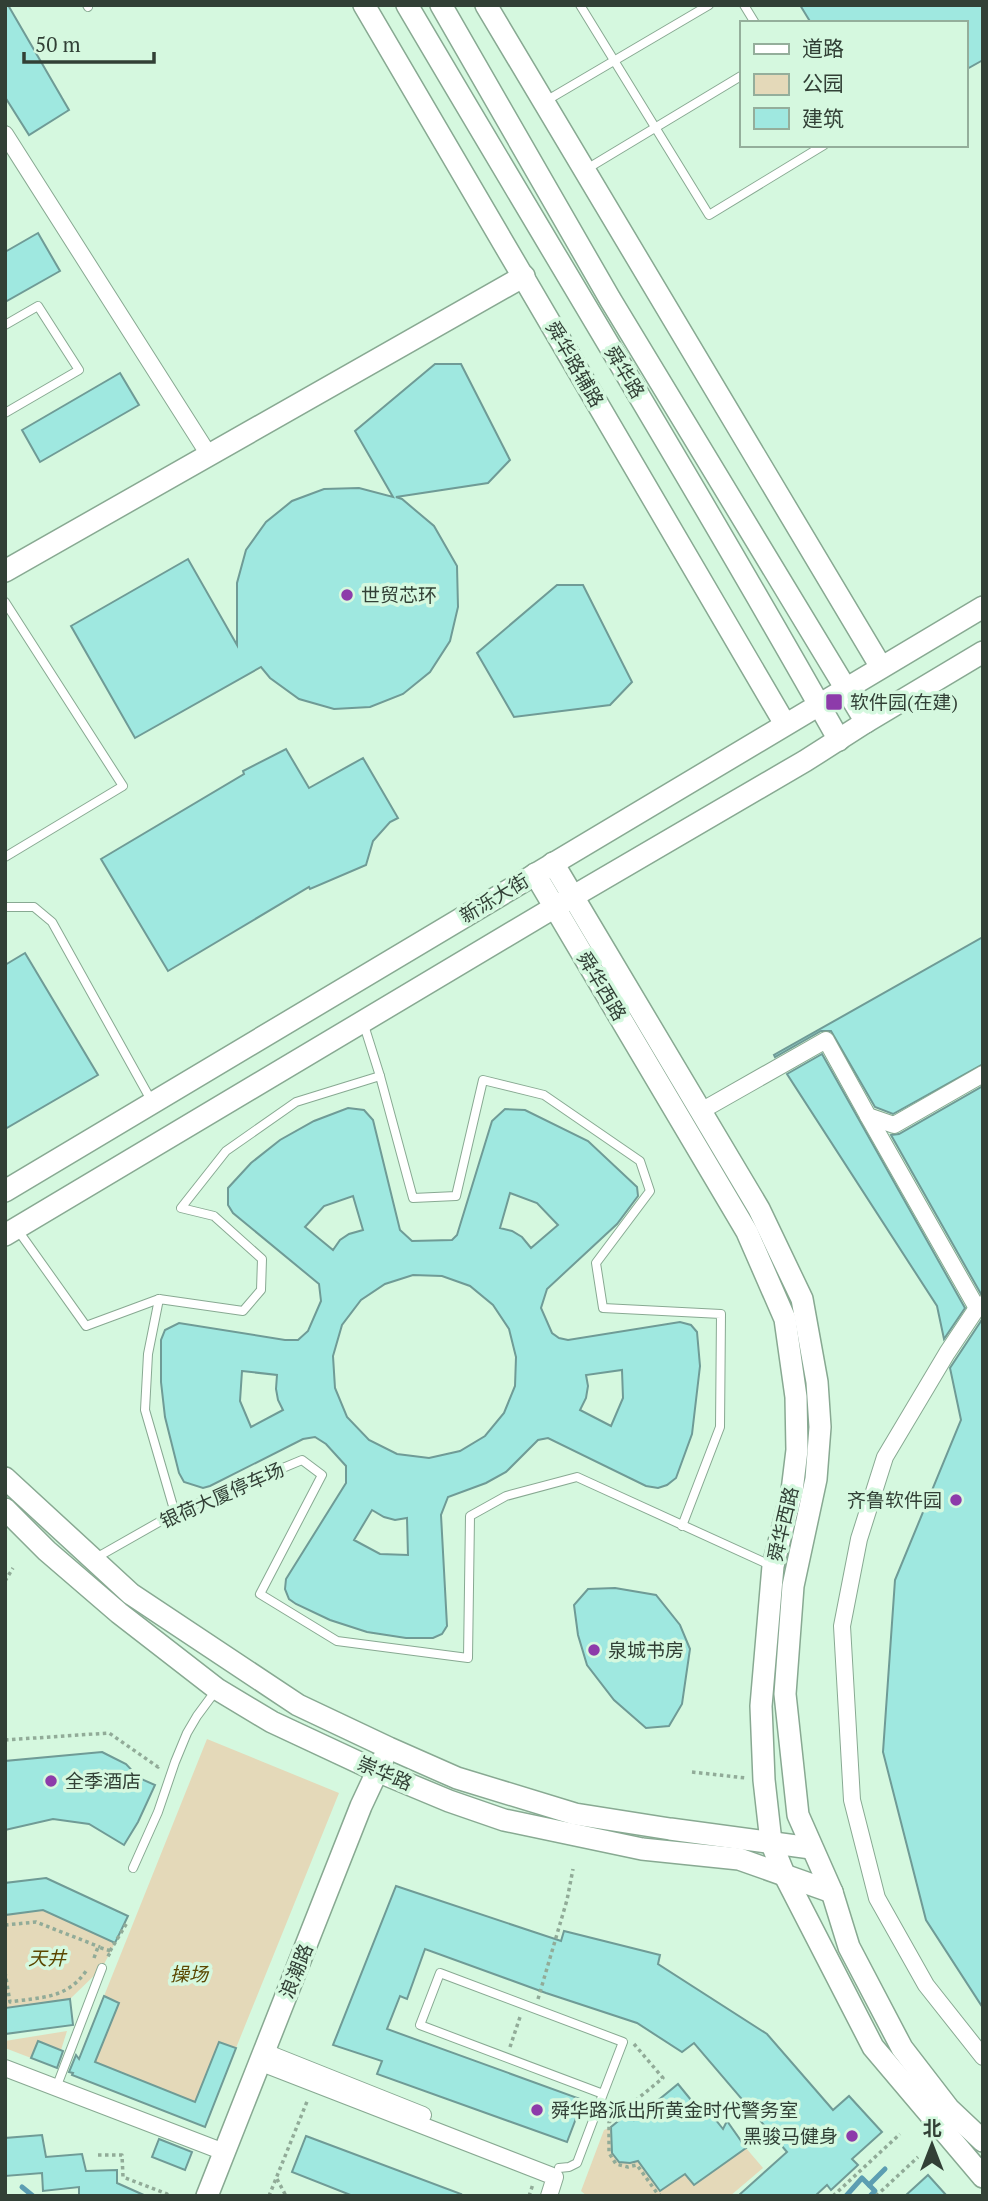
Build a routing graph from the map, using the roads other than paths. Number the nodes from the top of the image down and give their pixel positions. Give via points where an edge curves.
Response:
1 (363, 5) edge
2 (407, 5) edge
3 (441, 5) edge
4 (486, 5) edge
5 (580, 5) edge
6 (709, 5) edge
7 (744, 5) edge
8 (754, 21) edge
9 (614, 61) junction
10 (740, 77) edge
11 (544, 103) junction
12 (655, 128) junction
13 (5, 134) edge
14 (821, 147) edge
15 (585, 170) junction
16 (524, 276) junction
17 (5, 325) edge
18 (5, 413) edge
19 (209, 455) junction
20 (5, 571) edge
21 (5, 602) edge
22 (983, 607) edge
23 (983, 652) edge
24 (881, 667) junction
25 (845, 688) junction
26 (819, 704) junction
27 (866, 722) junction
28 (785, 724) junction
29 (839, 740) junction
30 (5, 857) edge
31 (544, 869) junction
32 (573, 896) junction
33 (5, 907) edge
34 (555, 907) junction
35 (363, 1022) junction
36 (983, 1074) edge
37 (380, 1076) junction
38 (152, 1103) junction
39 (701, 1111) junction
40 (868, 1116) junction
41 (5, 1191) edge
42 (11, 1231) edge
43 (159, 1299) junction
44 (980, 1306) edge
45 (5, 1478) edge
46 (5, 1509) edge
47 (175, 1513) junction
48 (682, 1526) junction
49 (94, 1559) junction
50 (773, 1566) junction
51 (217, 1689) junction
52 (389, 1748) junction
53 (377, 1772) junction
54 (771, 1842) junction
55 (811, 1848) junction
56 (133, 1868) dead end
57 (784, 1874) junction
58 (832, 1892) junction
59 (102, 1968) road end
60 (261, 2057) junction
61 (983, 2057) edge
62 (5, 2068) edge
63 (56, 2088) junction
64 (603, 2094) junction
65 (983, 2141) edge
66 (224, 2152) junction
67 (559, 2168) joint
68 (983, 2177) edge
69 (207, 2196) edge
70 (549, 2196) edge

1 - 16 main road, 舜华路辅路
2 - 26 main road, 舜华路
3 - 25 main road, 舜华路 via 610,299
4 - 11 main road
5 - 9 lane
6 - 9 lane
7 - 8 lane
9 - 11 lane
9 - 12 lane
10 - 12 lane
11 - 15 main road
12 - 14 lane via 709,215
12 - 15 lane
13 - 19 street
15 - 24 main road
16 - 19 main road
16 - 28 main road, 舜华路辅路
17 - 18 lane via 38,306 79,370
19 - 20 main road
21 - 30 lane via 123,786
22 - 24 main road, 新泺大街
23 - 27 main road, 新泺大街
24 - 25 main road, 新泺大街
25 - 26 main road, 新泺大街
25 - 27 main road, 舜华路
26 - 28 main road, 新泺大街
26 - 29 main road, 舜华路
27 - 29 main road, 新泺大街
28 - 31 main road, 新泺大街
29 - 32 main road, 新泺大街
31 - 32 main road, 舜华西路
31 - 34 main road, 舜华西路
31 - 38 main road, 新泺大街
32 - 34 main road, 新泺大街
32 - 39 main road, 舜华西路
33 - 38 lane via 34,907 52,922
34 - 35 main road, 新泺大街
34 - 50 main road, 舜华西路 via 747,1232 785,1319 796,1397 797,1450
35 - 37 lane
35 - 42 main road, 新泺大街
36 - 40 street via 894,1125
37 - 43 lane via 296,1102 226,1151 181,1208 214,1216 262,1259 261,1290 243,1311
37 - 48 lane via 413,1198 456,1196 483,1080 544,1095 640,1161 650,1191 596,1263 603,1308 721,1314 720,1427
38 - 41 main road, 新泺大街
39 - 40 street via 826,1040
39 - 55 main road, 舜华西路 via 759,1209 802,1299 817,1382 816,1479 793,1586 785,1694 798,1815
40 - 44 street
42 - 43 lane via 86,1326
43 - 47 lane via 148,1353 145,1410
44 - 61 street via 885,1457 859,1539 842,1626 852,1800 877,1898 926,1985
45 - 49 main road, 崇华路
46 - 51 main road, 崇华路 via 119,1613
47 - 48 lane, 银荷大厦停车场 via 302,1460 322,1475 260,1594 337,1641 468,1658 470,1516 506,1496 577,1477
47 - 49 lane, 银荷大厦停车场
48 - 50 lane, 银荷大厦停车场
49 - 52 main road, 崇华路 via 131,1594 298,1705
50 - 54 main road, 舜华西路 via 761,1706
51 - 53 main road, 崇华路 via 272,1722
51 - 56 lane via 187,1733
52 - 53 main road, 浪潮路
52 - 54 main road, 崇华路 via 457,1778 575,1814
53 - 57 main road, 崇华路 via 504,1820 642,1849 738,1859
53 - 60 main road, 浪潮路
54 - 55 main road, 崇华路
54 - 57 main road, 舜华西路
55 - 58 main road, 舜华西路
57 - 58 main road, 崇华路
57 - 68 main road, 舜华西路 via 873,2047
58 - 65 main road, 舜华西路 via 849,1947 902,2048 949,2109
59 - 63 lane
60 - 66 main road, 浪潮路
60 - 67 street
60 - 70 street via 555,2177
62 - 63 street
63 - 66 street
64 - 64 lane via 623,2042 440,1973 420,2025
64 - 67 lane via 577,2163
66 - 69 main road, 浪潮路

